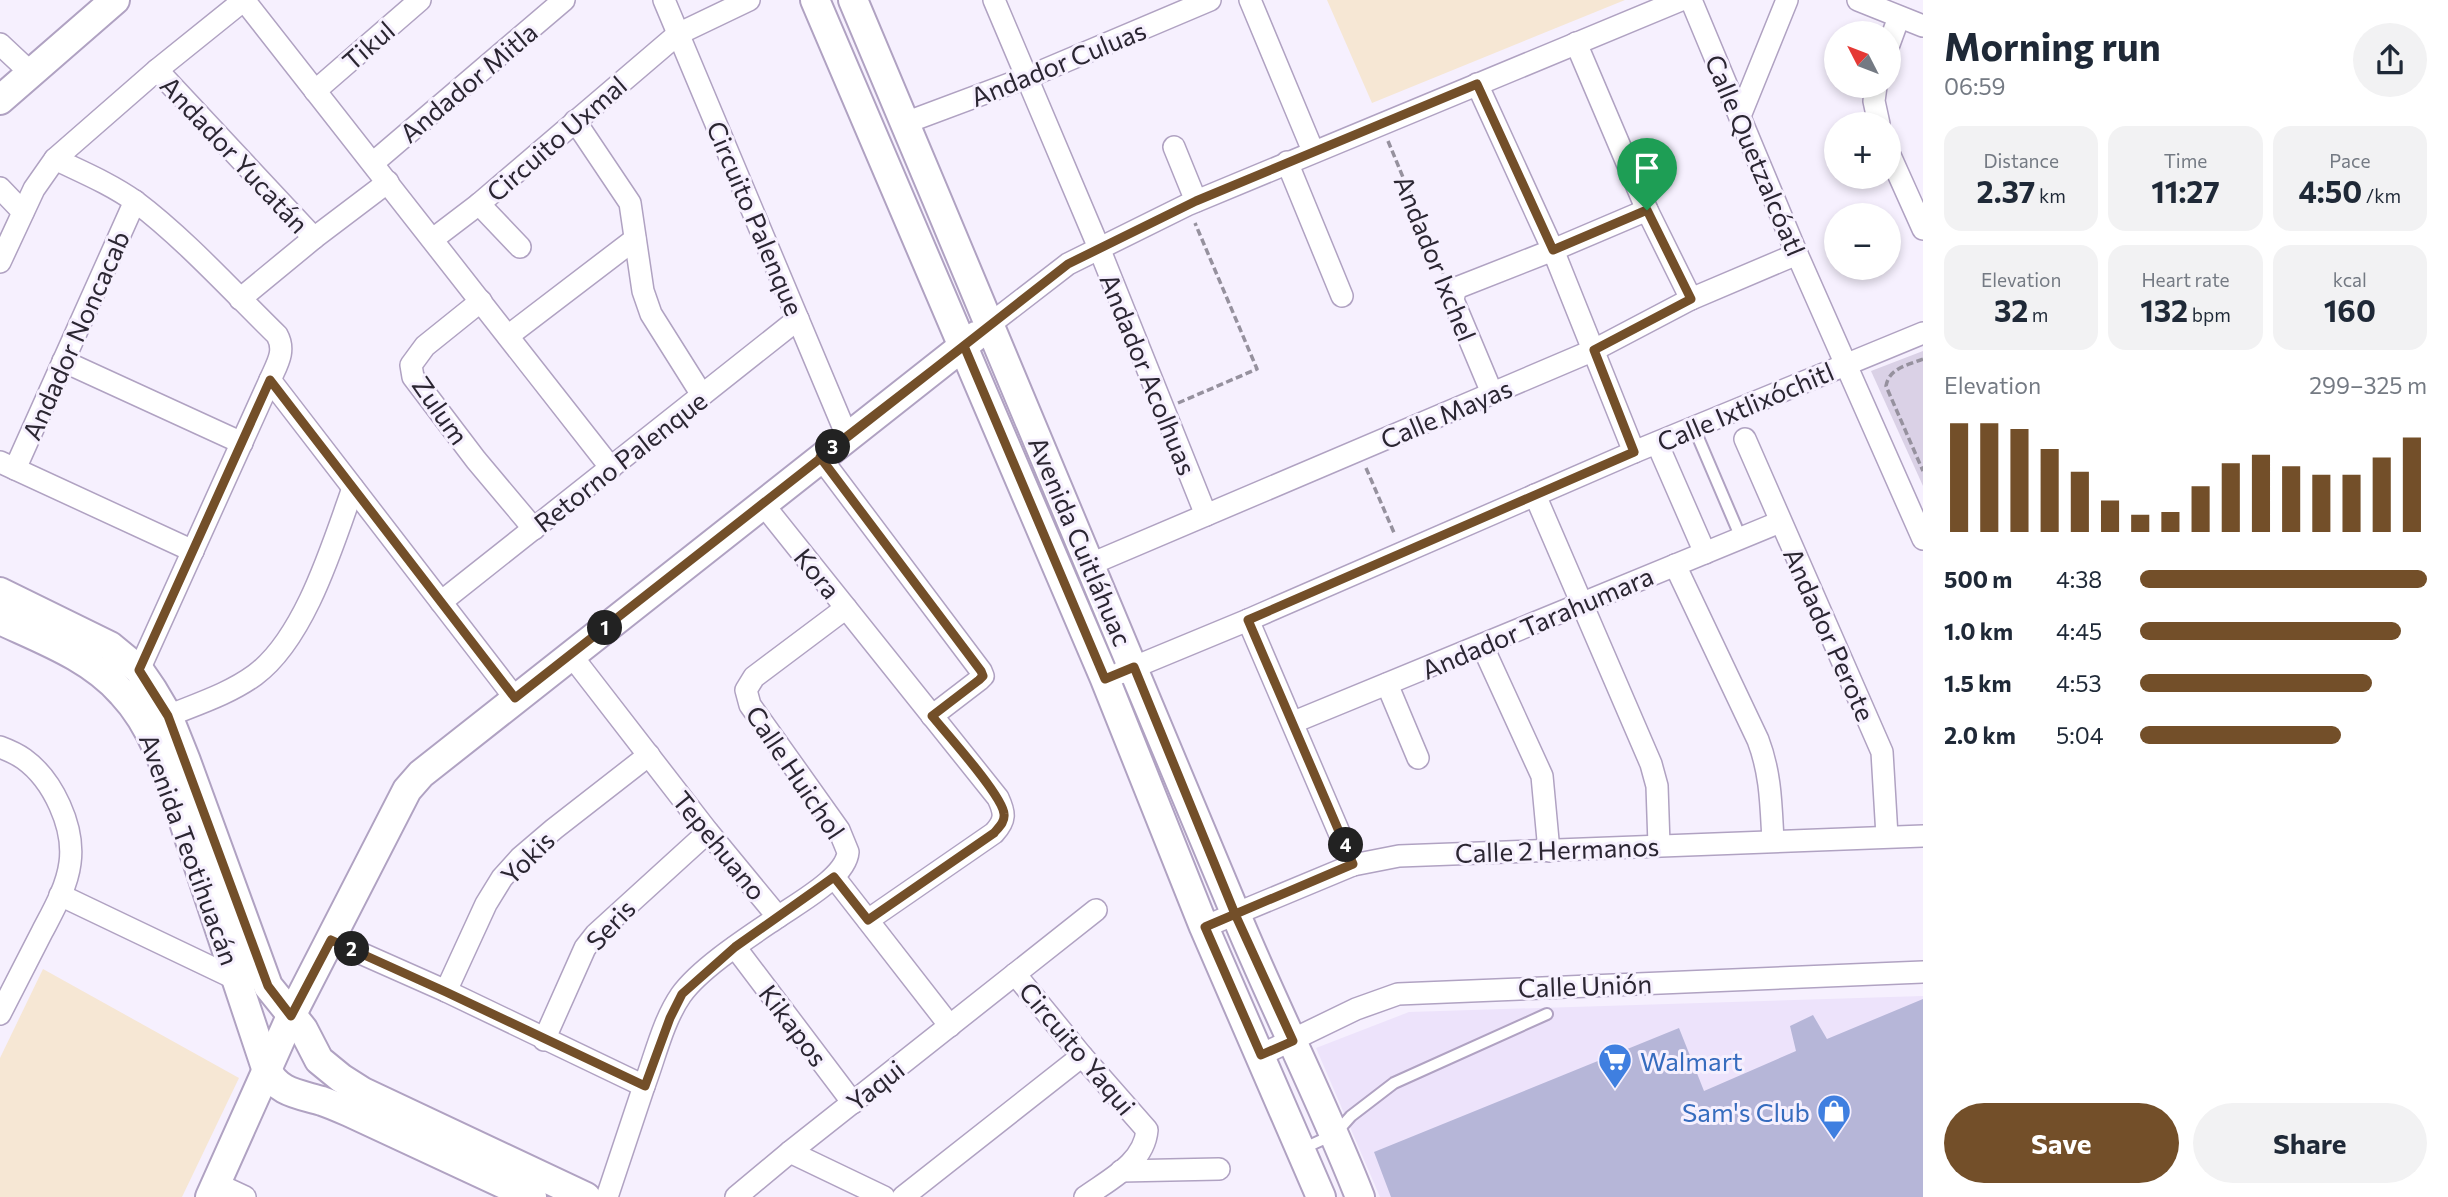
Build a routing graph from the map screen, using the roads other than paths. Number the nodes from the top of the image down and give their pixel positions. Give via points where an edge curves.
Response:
1 (115, 0) edge
2 (244, 0) edge
3 (420, 0) edge
4 (564, 0) edge
5 (664, 0) edge
6 (749, 0) edge
7 (815, 0) edge
8 (853, 0) edge
9 (994, 0) edge
10 (1210, 0) edge
11 (1250, 0) edge
12 (1681, 0) edge
13 (1691, 0) edge
14 (1787, 0) edge
15 (1858, 0) edge
16 (1899, 17) junction
17 (1898, 21) edge
18 (1923, 26) edge
19 (678, 34) junction
20 (1576, 43) junction
21 (0, 44) edge
22 (157, 70) junction
23 (32, 74) junction
24 (1028, 77) junction
25 (1477, 84) junction
26 (315, 91) junction
27 (0, 100) edge
28 (1740, 116) junction
29 (575, 121) junction
30 (905, 123) junction
31 (1174, 147) dead end
32 (1313, 151) junction
33 (55, 159) junction
34 (1286, 162) junction
35 (373, 163) junction
36 (1901, 180) edge
37 (387, 182) junction
38 (0, 188) edge
39 (135, 201) junction
40 (1192, 203) junction
41 (479, 204) junction
42 (1647, 210) junction
43 (23, 212) junction
44 (1923, 229) edge
45 (314, 238) junction
46 (433, 239) junction
47 (635, 239) junction
48 (520, 247) dead end
49 (1099, 248) junction
50 (1553, 250) junction
51 (1797, 254) junction
52 (0, 262) edge
53 (1342, 296) dead end
54 (240, 299) junction
55 (1691, 299) junction
56 (481, 301) junction
57 (798, 319) junction
58 (989, 325) junction
59 (1923, 333) edge
60 (508, 336) junction
61 (964, 346) junction
62 (1594, 350) junction
63 (63, 361) junction
64 (1847, 363) junction
65 (270, 380) junction
66 (1492, 393) junction
67 (702, 395) junction
68 (1694, 428) junction
69 (847, 436) junction
70 (1745, 439) dead end
71 (242, 443) junction
72 (1657, 443) junction
73 (1634, 452) junction
74 (820, 457) junction
75 (8, 465) edge
76 (611, 468) junction
77 (353, 488) junction
78 (1535, 495) junction
79 (762, 503) junction
80 (1206, 515) junction
81 (1780, 522) junction
82 (534, 528) junction
83 (1741, 538) junction
84 (1923, 539) edge
85 (192, 551) junction
86 (1705, 553) junction
87 (1091, 564) junction
88 (1675, 565) junction
89 (0, 592) edge
90 (441, 602) junction
91 (1583, 603) junction
92 (846, 608) junction
93 (0, 620) edge
94 (1248, 620) junction
95 (1482, 645) junction
96 (571, 655) junction
97 (1134, 667) junction
98 (139, 670) junction
99 (1105, 679) junction
100 (1387, 684) junction
101 (746, 690) joint
102 (515, 698) junction
103 (168, 716) junction
104 (932, 716) junction
105 (1294, 722) junction
106 (0, 747) edge
107 (649, 755) junction
108 (1418, 758) dead end
109 (708, 832) junction
110 (1886, 836) junction
111 (1923, 836) edge
112 (1773, 841) junction
113 (1659, 845) junction
114 (1549, 851) junction
115 (1353, 864) junction
116 (834, 877) junction
117 (60, 895) junction
118 (1096, 910) dead end
119 (1235, 914) junction
120 (778, 917) junction
121 (868, 920) junction
122 (1205, 927) junction
123 (331, 940) junction
124 (735, 947) junction
125 (1923, 972) edge
126 (1015, 974) junction
127 (238, 980) junction
128 (268, 986) junction
129 (446, 992) junction
130 (0, 1014) edge
131 (1547, 1014) dead end
132 (291, 1016) junction
133 (950, 1026) junction
134 (544, 1040) junction
135 (1293, 1041) junction
136 (1261, 1055) junction
137 (1082, 1056) junction
138 (266, 1068) junction
139 (645, 1086) junction
140 (853, 1102) junction
141 (1335, 1134) junction
142 (1302, 1149) junction
143 (790, 1152) junction
144 (1219, 1169) dead end
145 (1121, 1171) junction
146 (214, 1191) edge
147 (245, 1197) edge
148 (532, 1197) edge
149 (586, 1197) edge
150 (607, 1197) edge
151 (736, 1197) edge
152 (884, 1197) edge
153 (903, 1197) edge
154 (1085, 1197) edge
155 (1321, 1197) edge
156 (1360, 1197) edge

1 - 23 street
2 - 22 street
2 - 26 street
3 - 26 street, Tikul
4 - 35 street, Andador Mitla
5 - 19 street, Circuito Palenque
6 - 19 street, Circuito Uxmal
7 - 61 street, Avenida Cuitláhuac
8 - 30 street, Avenida Cuitláhuac
9 - 24 street, Andador Acolhuas
10 - 24 street, Andador Culuas
11 - 32 street
12 - 20 street
13 - 28 street, Calle Quetzalcóatl
14 - 28 street
15 - 16 street
16 - 17 street
16 - 18 street
19 - 29 street, Circuito Uxmal
19 - 57 street, Circuito Palenque
20 - 25 street
20 - 42 street
21 - 23 street
22 - 33 street
22 - 45 street, Andador Yucatán
23 - 27 street
24 - 30 street, Andador Culuas
24 - 49 street, Andador Acolhuas
25 - 32 street
25 - 50 street
26 - 35 street
28 - 51 street, Calle Quetzalcóatl
29 - 41 street, Circuito Uxmal
29 - 47 street via 625,192
30 - 58 street, Avenida Cuitláhuac
31 - 40 street
32 - 34 street
33 - 39 street
33 - 43 street
34 - 40 street
34 - 53 street
35 - 37 street
36 - 44 street
37 - 45 street
37 - 46 street
38 - 43 street
39 - 54 street
39 - 63 street, Andador Noncacab
40 - 49 street
41 - 46 street, Circuito Uxmal
41 - 48 street
42 - 50 street
42 - 55 street
43 - 52 street
45 - 54 street
46 - 56 street
47 - 60 street
47 - 67 street via 651,314
49 - 58 street via 1068,264
49 - 80 street, Andador Acolhuas
50 - 62 street
50 - 66 street, Andador Ixchel via 1455,291 1453,300
51 - 55 street, Calle Mayas
51 - 64 street, Calle Quetzalcóatl
54 - 65 street via 281,343
55 - 62 street, Calle Mayas
56 - 60 street
56 - 82 street, Zulum via 425,346 411,365 413,377
57 - 67 street, Retorno Palenque
57 - 69 street, Circuito Palenque
58 - 61 street
58 - 87 street, Avenida Cuitláhuac
59 - 64 street, Calle Ixtlixóchitl
60 - 76 street
61 - 69 street
61 - 99 street, Avenida Cuitláhuac
62 - 66 street, Calle Mayas
62 - 73 street
63 - 71 street
63 - 75 street, Andador Noncacab
64 - 68 street, Calle Ixtlixóchitl
64 - 84 street, Calle Quetzalcóatl
65 - 71 street
65 - 77 street
66 - 80 street, Calle Mayas
67 - 76 street, Retorno Palenque
68 - 72 street, Calle Ixtlixóchitl
68 - 83 lane
69 - 74 street
70 - 81 street, Andador Perote
71 - 85 street
72 - 73 street, Calle Ixtlixóchitl
72 - 86 street
73 - 78 street, Calle Ixtlixóchitl
74 - 79 street
74 - 104 street via 981,671 983,676
75 - 85 street
76 - 82 street, Retorno Palenque
77 - 90 street
77 - 103 street via 315,588 281,647 257,674
78 - 91 street
78 - 94 street, Calle Ixtlixóchitl
79 - 92 street, Kora
79 - 96 street
80 - 87 street, Calle Mayas
81 - 83 street, Andador Tarahumara
81 - 110 street, Andador Perote via 1882,752
82 - 90 street, Retorno Palenque
83 - 86 street, Andador Tarahumara
85 - 98 street
86 - 88 street, Andador Tarahumara
87 - 97 street, Avenida Cuitláhuac
88 - 91 street, Andador Tarahumara
88 - 112 street via 1766,761
89 - 98 street, Avenida Teotihuacán via 110,646
90 - 102 street
91 - 95 street, Andador Tarahumara
91 - 113 street via 1651,764 1657,786
92 - 101 street, Kora via 754,677
92 - 104 street
93 - 127 street, Avenida Teotihuacán via 81,659 105,676 140,716 172,787
94 - 97 street, Calle Ixtlixóchitl
94 - 105 street
95 - 100 street, Andador Tarahumara
95 - 114 street via 1542,776
96 - 102 street
96 - 107 street, Tepehuano
97 - 99 street, Calle Ixtlixóchitl
97 - 119 street, Avenida Cuitláhuac
98 - 103 street, Avenida Teotihuacán
99 - 122 street, Avenida Cuitláhuac
100 - 105 street, Andador Tarahumara
100 - 108 street
101 - 116 street, Calle Huichol via 750,705 842,837 848,858
102 - 123 street via 407,790
103 - 128 street, Avenida Teotihuacán
104 - 121 street via 998,798 1005,816 994,833
105 - 115 street
106 - 117 street via 25,759 57,800 71,845
107 - 109 street, Tepehuano
107 - 129 street, Yokis via 554,829 502,878
109 - 120 street, Tepehuano
109 - 134 street, Seris via 596,934 585,948
110 - 111 street, Calle 2 Hermanos
110 - 112 street, Calle 2 Hermanos
112 - 113 street, Calle 2 Hermanos
113 - 114 street, Calle 2 Hermanos
114 - 115 street, Calle 2 Hermanos via 1399,856
115 - 119 street, Calle 2 Hermanos
116 - 120 street
116 - 121 street, Calle Huichol
117 - 127 street
117 - 130 street
118 - 126 street, Circuito Yaqui
119 - 122 street, Calle 2 Hermanos
119 - 135 street, Avenida Cuitláhuac
120 - 124 street, Tepehuano
121 - 133 street, Calle Huichol
122 - 136 street, Avenida Cuitláhuac
123 - 129 street
123 - 132 street
124 - 139 street, Tepehuano via 682,994
124 - 140 street, Kikapos
125 - 135 street, Calle Unión via 1398,994
126 - 133 street, Yaqui
126 - 137 street, Circuito Yaqui
127 - 128 street
127 - 138 street, Avenida Teotihuacán
128 - 132 street, Avenida Teotihuacán
129 - 134 street
131 - 141 lane via 1394,1083
132 - 138 street
132 - 149 street, Avenida Teotihuacán via 319,1060 363,1092
133 - 140 street, Yaqui
134 - 139 street
135 - 136 street, Calle Unión
135 - 141 street, Avenida Cuitláhuac
136 - 142 street, Avenida Cuitláhuac
137 - 145 street, Circuito Yaqui via 1147,1130 1141,1153
137 - 153 street
138 - 146 street
138 - 148 street via 276,1084 290,1093 349,1112
139 - 150 street, Tepehuano
140 - 143 street, Yaqui
141 - 142 lane
141 - 156 street, Avenida Cuitláhuac
142 - 155 street, Avenida Cuitláhuac
143 - 151 street, Yaqui
143 - 152 street
144 - 145 street
145 - 154 street, Circuito Yaqui
146 - 147 street

